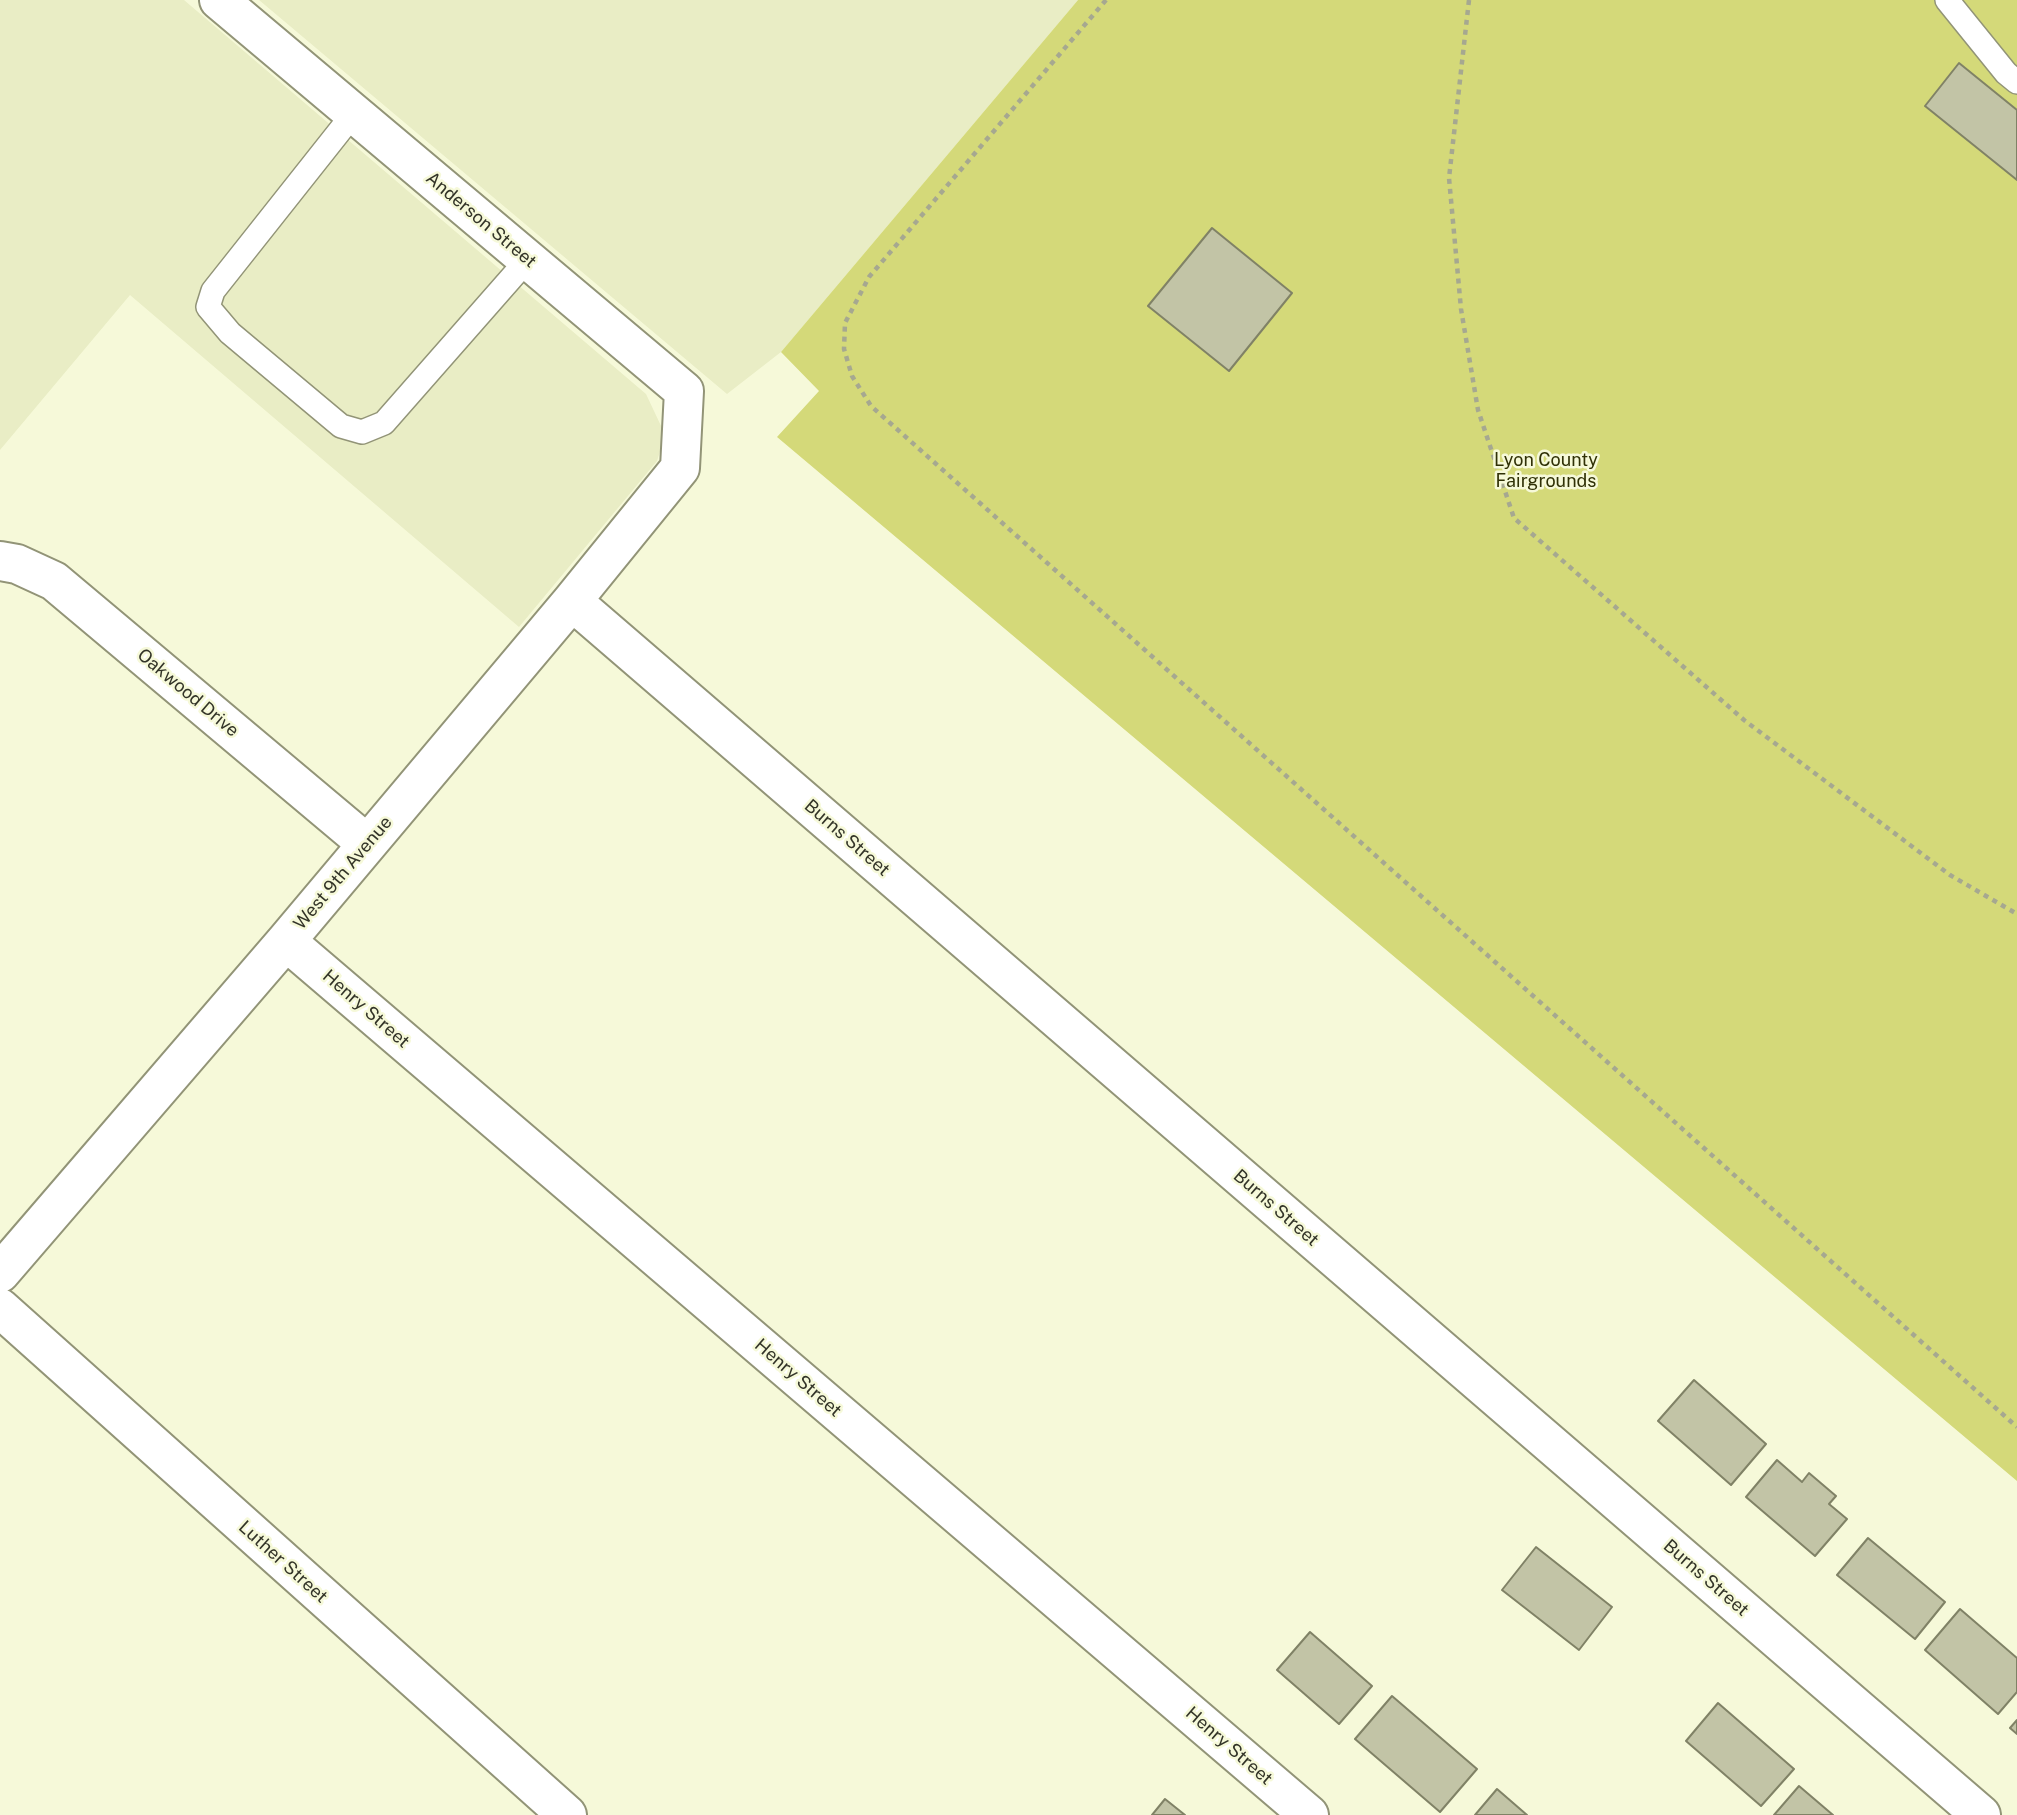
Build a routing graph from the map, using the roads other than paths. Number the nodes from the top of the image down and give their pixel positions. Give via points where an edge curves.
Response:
1 (219, 0) edge
2 (1947, 0) edge
3 (2013, 72) edge
4 (354, 113) junction
5 (527, 260) junction
6 (680, 468) joint
7 (0, 561) edge
8 (572, 601) junction
9 (366, 844) junction
10 (286, 941) junction
11 (0, 1273) edge
12 (0, 1308) edge
13 (566, 1815) edge
14 (1309, 1815) edge
15 (1981, 1815) edge

1 - 4 street, Anderson Street
2 - 3 lane
4 - 5 street, Anderson Street
4 - 5 lane via 212,291 208,307 230,333 341,426 362,432 384,424
5 - 6 street, Anderson Street via 684,391
6 - 8 street, West 9th Avenue
7 - 9 street, Oakwood Drive via 54,581
8 - 9 street, West 9th Avenue
8 - 15 street, Burns Street
9 - 10 street, West 9th Avenue
10 - 11 street, West 9th Avenue
10 - 14 street, Henry Street
12 - 13 street, Luther Street

